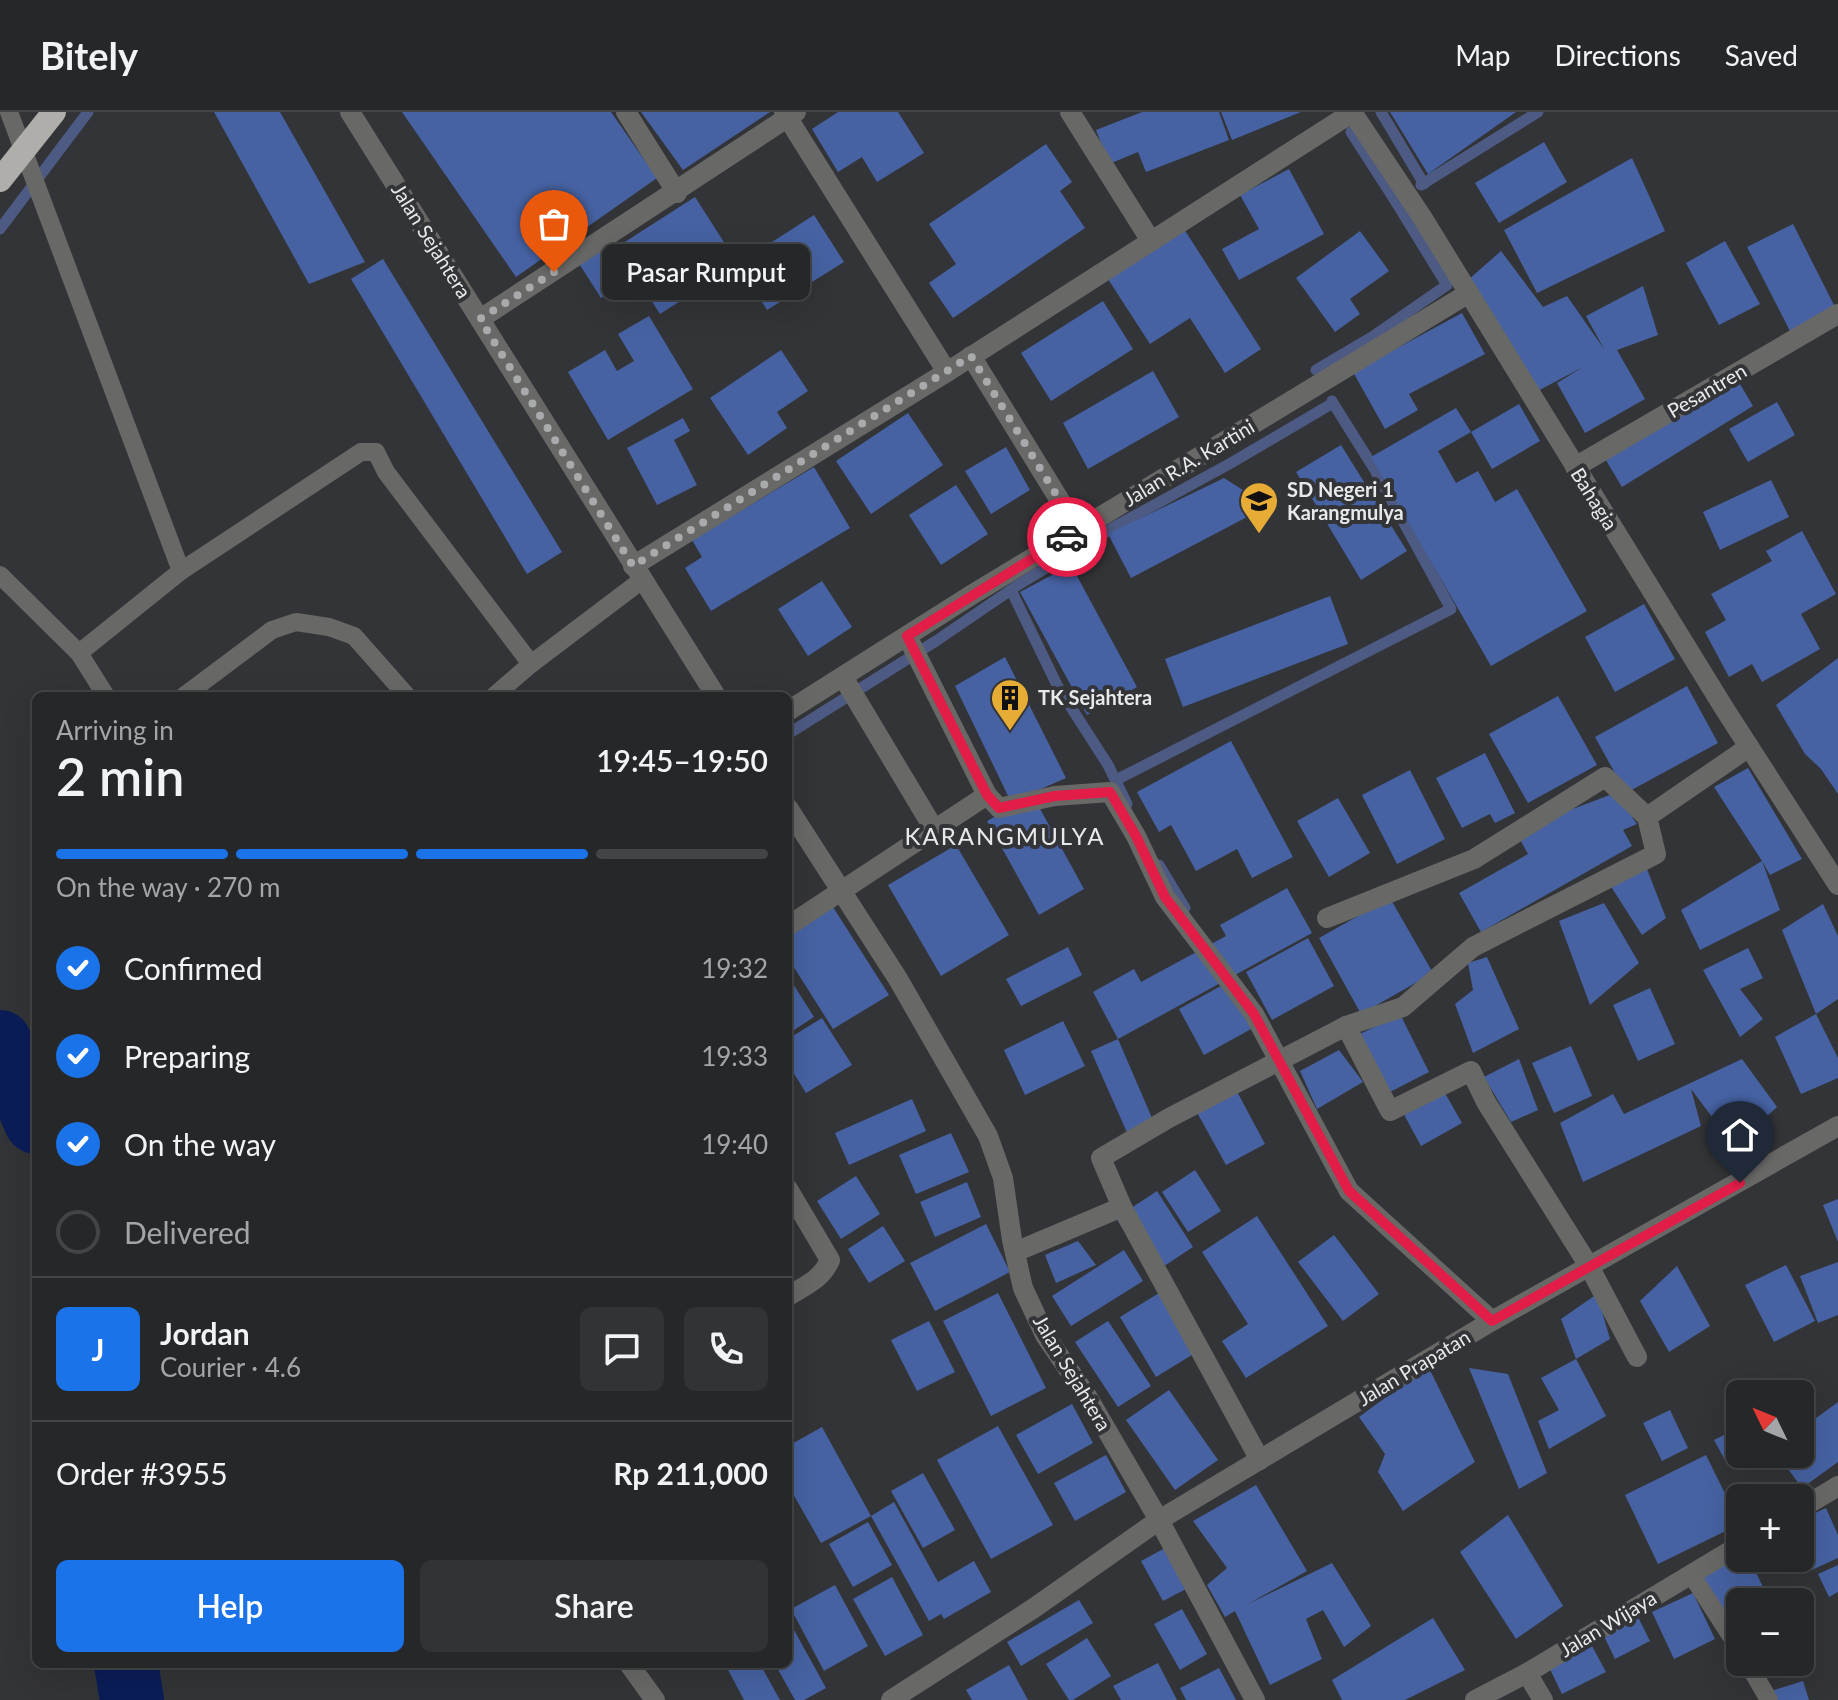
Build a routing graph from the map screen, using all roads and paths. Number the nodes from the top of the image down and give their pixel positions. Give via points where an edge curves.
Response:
1 (9, 112) edge
2 (54, 112) edge
3 (350, 112) edge
4 (626, 112) edge
5 (1070, 112) edge
6 (1353, 112) edge
7 (790, 114) edge
8 (25, 150) junction
9 (0, 180) edge
10 (677, 193) junction
11 (1151, 241) junction
12 (1469, 293) junction
13 (480, 319) junction
14 (1836, 320) edge
15 (971, 356) junction
16 (947, 372) junction
17 (1575, 467) junction
18 (1078, 530) junction
19 (181, 571) junction
20 (638, 573) junction
21 (0, 575) edge
22 (908, 637) junction
23 (79, 653) junction
24 (531, 664) junction
25 (843, 678) junction
26 (103, 692) edge
27 (189, 692) edge
28 (403, 692) edge
29 (499, 692) edge
30 (713, 692) edge
31 (792, 709) edge
32 (1749, 747) junction
33 (987, 795) junction
34 (792, 814) edge
35 (1647, 817) junction
36 (934, 829) junction
37 (1838, 885) edge
38 (843, 890) junction
39 (1327, 918) dead end
40 (792, 923) edge
41 (1346, 1026) junction
42 (1280, 1061) junction
43 (1838, 1126) edge
44 (792, 1196) edge
45 (1122, 1207) junction
46 (1015, 1252) junction
47 (1589, 1266) junction
48 (792, 1294) edge
49 (1492, 1321) junction
50 (1637, 1357) dead end
51 (1260, 1460) junction
52 (1838, 1486) edge
53 (1814, 1501) edge
54 (1159, 1520) junction
55 (1726, 1553) edge
56 (1691, 1574) junction
57 (1726, 1628) edge
58 (632, 1668) edge
59 (1527, 1673) junction
60 (1755, 1676) edge
61 (655, 1700) edge
62 (891, 1700) edge
63 (1255, 1700) edge
64 (1475, 1700) edge
65 (1543, 1700) edge
66 (1769, 1700) edge

1 - 8 lane
2 - 8 highway
3 - 13 street, Jalan Sejahtera
4 - 10 street
5 - 11 street
6 - 11 street
6 - 12 street, Bahagia
7 - 10 street
7 - 16 street
8 - 9 highway
8 - 19 lane
10 - 13 street
11 - 15 street
12 - 17 street, Bahagia
12 - 18 street, Jalan R.A. Kartini
13 - 20 street, Jalan Sejahtera
14 - 17 street, Pesantren
15 - 16 street
15 - 18 street
16 - 20 street
17 - 32 street, Bahagia
18 - 22 street, Jalan R.A. Kartini
19 - 23 lane
19 - 24 lane via 361,452 376,452
20 - 24 lane
20 - 30 street, Jalan Sejahtera
21 - 23 lane
22 - 25 street, Jalan R.A. Kartini
22 - 33 street
23 - 26 lane
24 - 29 lane
25 - 31 street, Jalan R.A. Kartini
25 - 36 street
27 - 28 lane via 272,630 296,622 354,636
32 - 35 street
32 - 37 street, Bahagia
33 - 36 street
33 - 42 street via 999,808 1110,792 1165,897 1254,1014
34 - 38 street, Jalan Sejahtera
35 - 39 street via 1605,777 1474,859
35 - 41 street via 1656,854 1473,947 1403,1007
36 - 38 street
38 - 40 street
38 - 46 street, Jalan Sejahtera via 988,1136 1003,1178
41 - 42 street
41 - 47 street via 1390,1111 1471,1071
42 - 45 street via 1101,1158
42 - 49 street via 1349,1191
43 - 47 street, Jalan Prapatan
44 - 48 street via 830,1260 816,1279
45 - 46 street
45 - 51 street
46 - 54 street, Jalan Sejahtera via 1023,1288 1045,1335
47 - 49 street, Jalan Prapatan
47 - 50 street
49 - 51 street, Jalan Prapatan
51 - 54 street, Jalan Prapatan
52 - 53 street
54 - 62 street
54 - 63 street, Jalan Sejahtera
55 - 56 street, Jalan Wijaya
56 - 57 lane
56 - 59 street, Jalan Wijaya
58 - 61 street
59 - 64 street, Jalan Wijaya
59 - 65 street
60 - 66 lane

